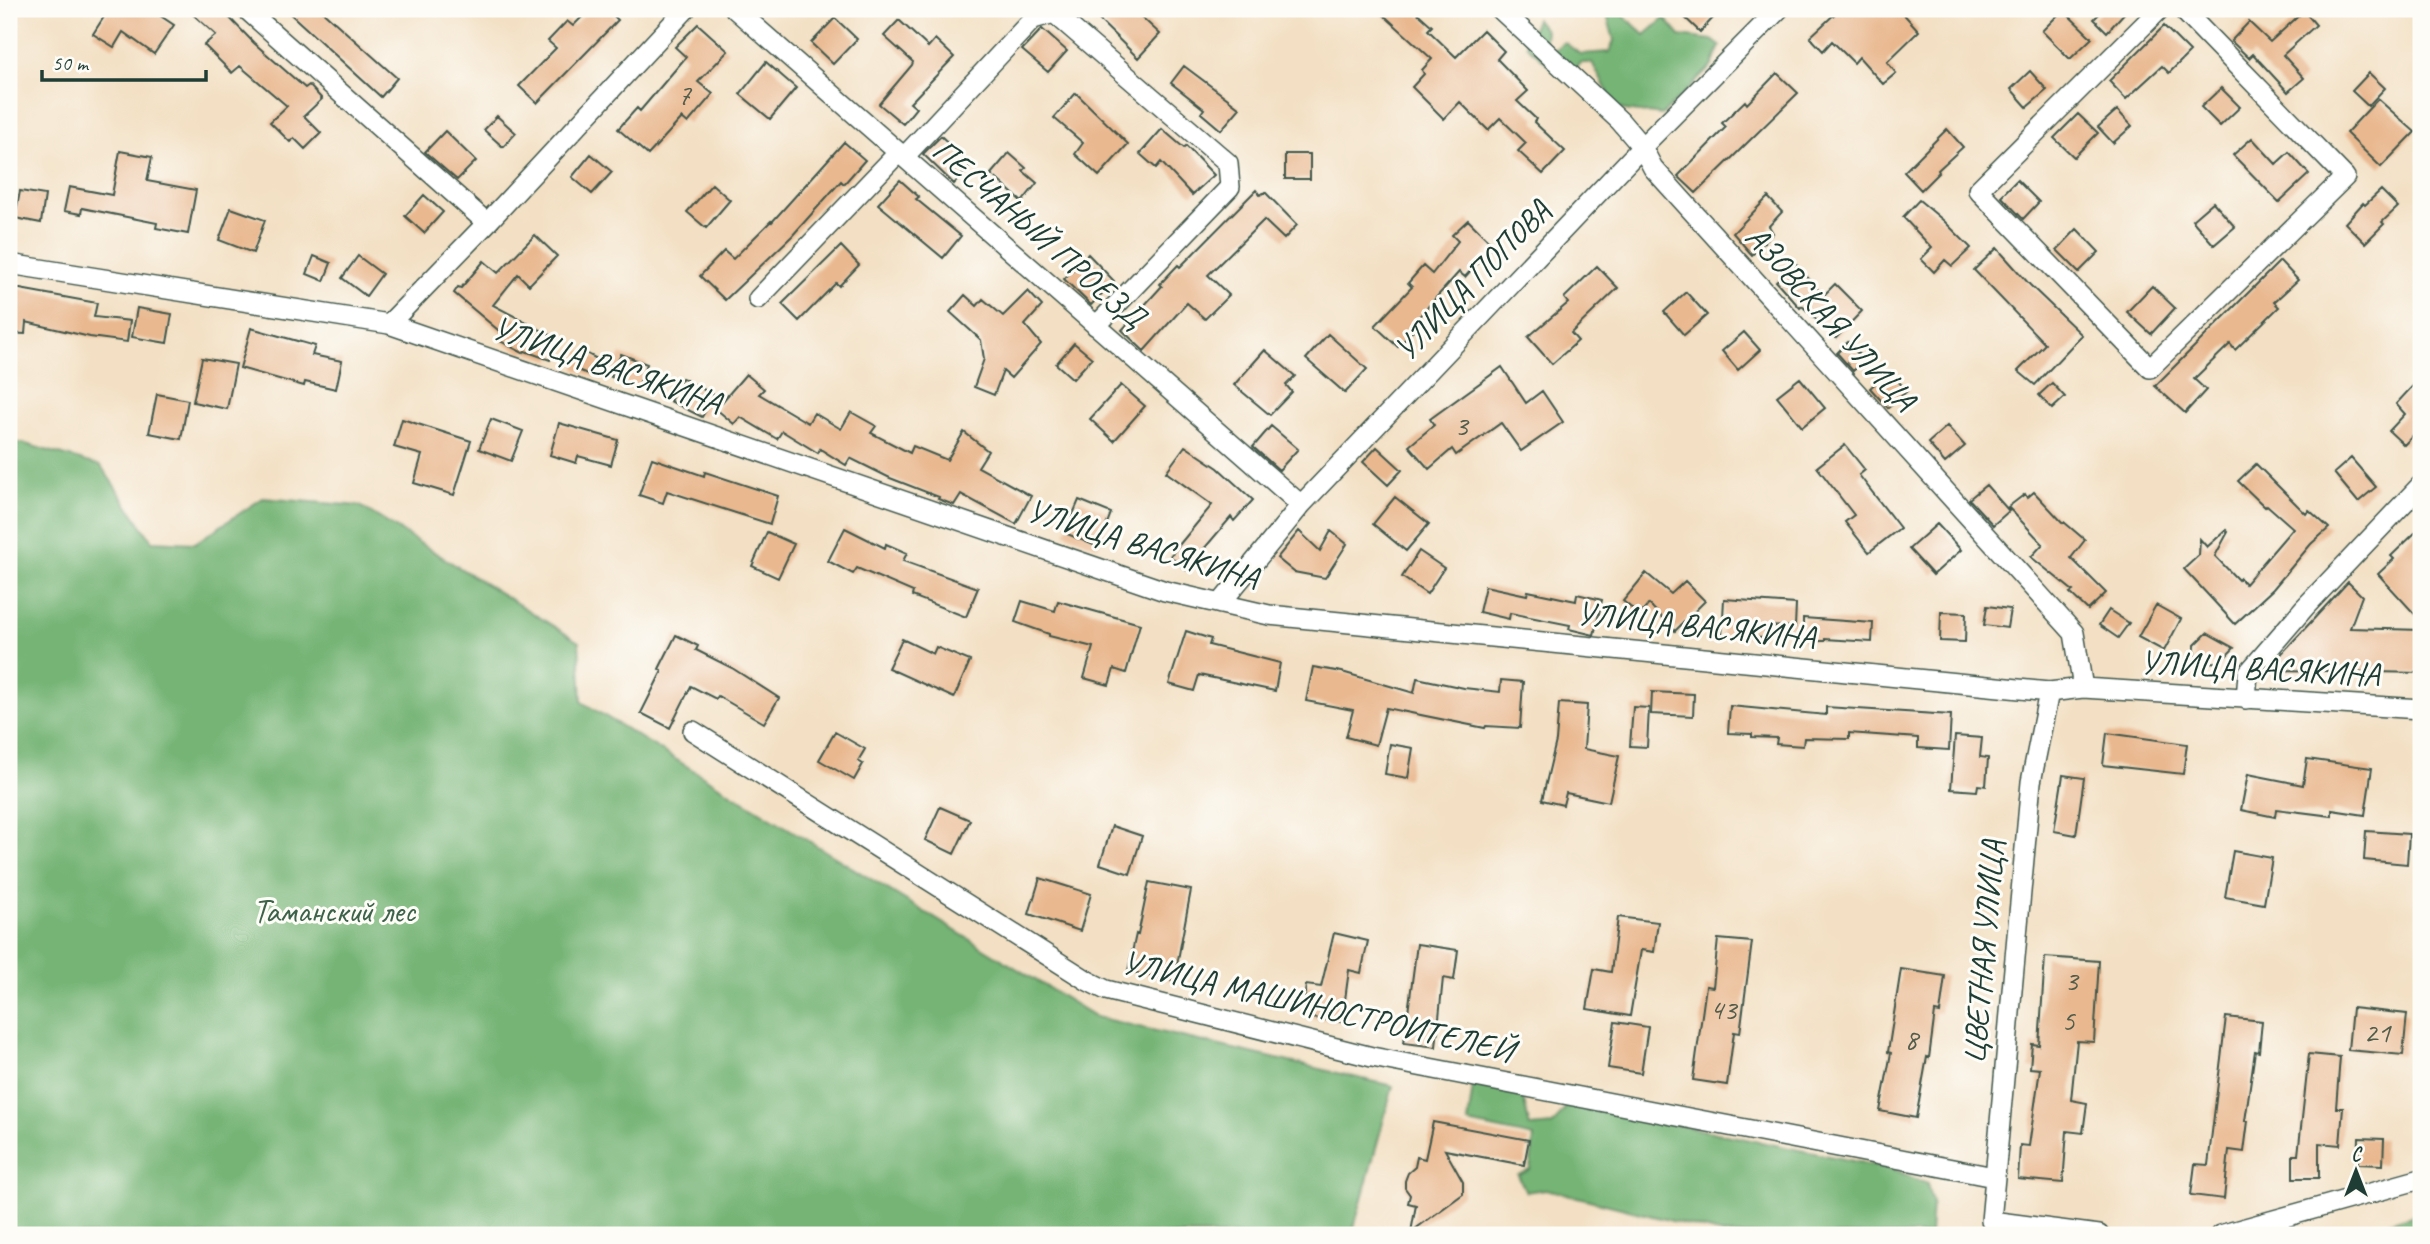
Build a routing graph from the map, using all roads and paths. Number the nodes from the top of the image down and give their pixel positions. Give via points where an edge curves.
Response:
1 (246, 9) edge
2 (686, 9) edge
3 (735, 9) edge
4 (1500, 9) edge
5 (1779, 9) edge
6 (2160, 9) edge
7 (2182, 9) edge
8 (1642, 147) junction
9 (901, 154) junction
10 (487, 222) junction
11 (9, 264) edge
12 (758, 299) dead end
13 (389, 324) junction
14 (1096, 326) junction
15 (2421, 485) edge
16 (1301, 505) junction
17 (1220, 604) junction
18 (2083, 688) junction
19 (2049, 692) junction
20 (2246, 699) junction
21 (2421, 709) edge
22 (692, 731) dead end
23 (1994, 1177) junction
24 (2421, 1179) edge
25 (2099, 1235) edge
26 (2220, 1235) edge

1 - 10 street
2 - 10 street
3 - 9 street, ПЕСЧАНЫЙ ПРОЕЗД
4 - 8 street, АЗОВСКАЯ УЛИЦА
5 - 8 street, УЛИЦА ПОПОВА
6 - 7 street via 1978,190 2150,368 2345,177
8 - 16 street, УЛИЦА ПОПОВА
8 - 18 street, АЗОВСКАЯ УЛИЦА via 1653,168 2074,633
9 - 12 street
9 - 14 street, ПЕСЧАНЫЙ ПРОЕЗД
9 - 14 street via 1033,19 1054,13 1218,154 1228,163 1230,187
10 - 13 street
11 - 13 street, УЛИЦА ВАСЯКИНА
13 - 17 street, УЛИЦА ВАСЯКИНА via 1165,591
14 - 16 street, ПЕСЧАНЫЙ ПРОЕЗД
15 - 20 street via 2248,673
16 - 17 street, УЛИЦА ПОПОВА
17 - 19 street, УЛИЦА ВАСЯКИНА via 1269,615
18 - 19 street, УЛИЦА ВАСЯКИНА
18 - 20 street, УЛИЦА ВАСЯКИНА
19 - 23 street, ЦВЕТНАЯ УЛИЦА via 2031,782
20 - 21 street, УЛИЦА ВАСЯКИНА
22 - 23 street, УЛИЦА МАШИНОСТРОИТЕЛЕЙ via 1106,990 1371,1057
23 - 25 street, ЦВЕТНАЯ УЛИЦА via 1991,1221
24 - 26 street

